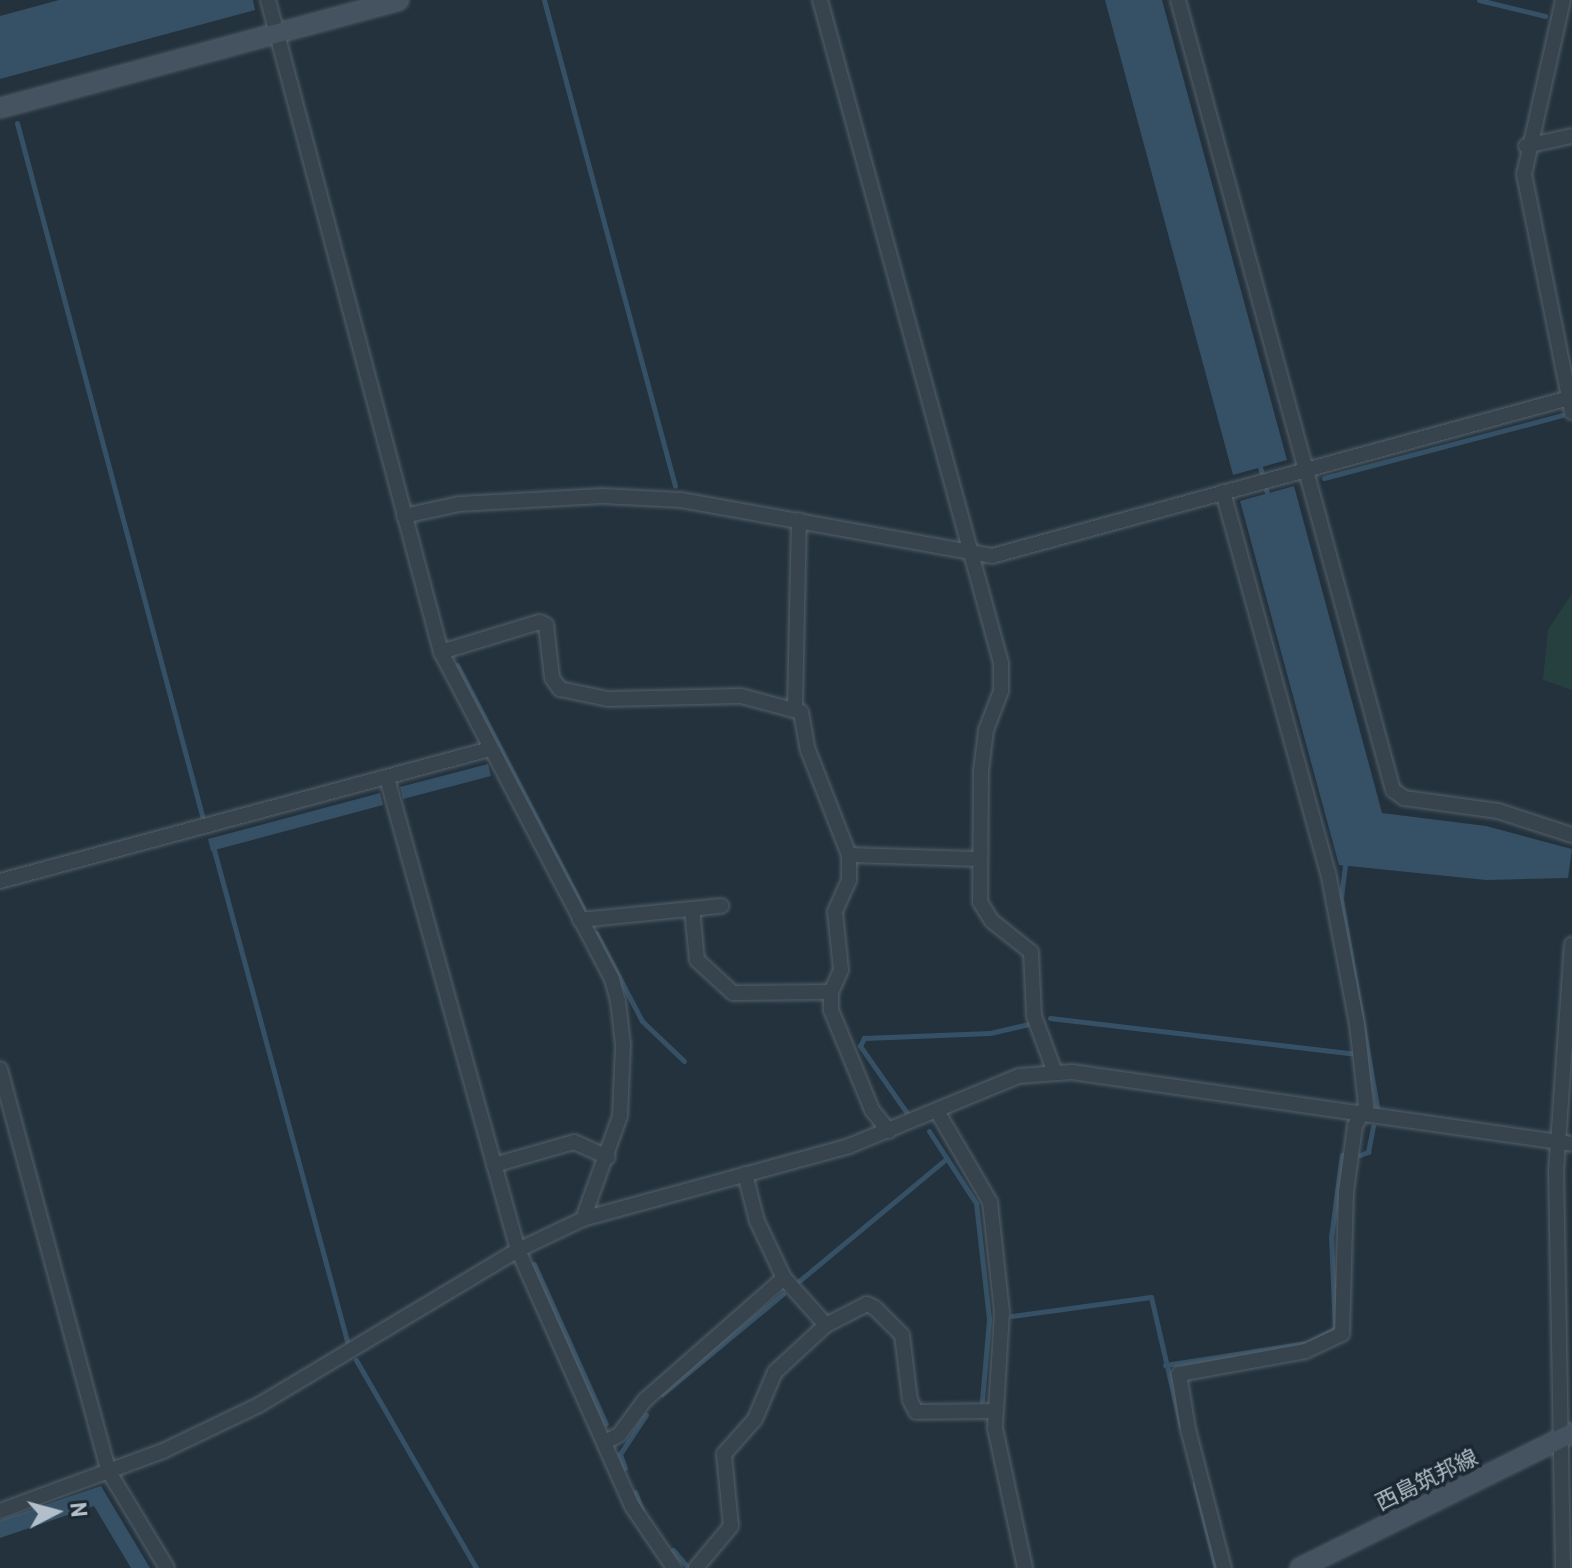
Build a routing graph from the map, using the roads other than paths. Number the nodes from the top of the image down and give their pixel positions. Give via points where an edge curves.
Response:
1 (399, 0) edge
2 (820, 0) edge
3 (1178, 0) edge
4 (1563, 0) edge
5 (269, 3) edge
6 (276, 34) junction
7 (0, 108) edge
8 (1572, 136) edge
9 (1526, 146) junction
10 (1571, 405) edge
11 (1306, 470) junction
12 (1223, 492) junction
13 (404, 516) junction
14 (799, 520) junction
15 (974, 555) junction
16 (441, 652) junction
17 (795, 707) junction
18 (490, 749) junction
19 (387, 778) junction
20 (1572, 835) edge
21 (849, 855) junction
22 (978, 859) junction
23 (0, 881) edge
24 (721, 906) dead end
25 (692, 909) junction
26 (580, 920) junction
27 (1572, 945) edge
28 (831, 992) junction
29 (0, 1069) edge
30 (1054, 1070) junction
31 (937, 1111) junction
32 (1361, 1115) junction
33 (889, 1131) junction
34 (1565, 1143) edge
35 (608, 1157) junction
36 (494, 1165) junction
37 (745, 1174) junction
38 (583, 1219) junction
39 (518, 1250) junction
40 (784, 1278) junction
41 (826, 1325) junction
42 (995, 1411) junction
43 (1566, 1436) edge
44 (605, 1442) junction
45 (109, 1472) junction
46 (0, 1511) edge
47 (167, 1568) edge
48 (674, 1568) edge
49 (696, 1568) edge
50 (1025, 1568) edge
51 (1224, 1568) edge
52 (1300, 1568) edge
53 (1563, 1568) edge

1 - 6 street
2 - 15 street
3 - 11 street
4 - 9 street
5 - 6 street
6 - 7 street
6 - 13 street
8 - 9 street
9 - 10 street via 1528,212
10 - 11 street
11 - 12 street
11 - 20 street via 1393,790 1404,798 1498,811
12 - 15 street via 992,556
12 - 32 street via 1328,872 1363,1061 1366,1106
13 - 14 street via 459,504 602,496 681,500
13 - 16 street
14 - 15 street
14 - 17 street
15 - 22 street via 1003,679 982,758
16 - 17 street via 540,622 546,625 552,678 560,689 608,699 741,696
16 - 18 street
17 - 21 street
18 - 19 street
18 - 26 street
19 - 23 street
19 - 36 street
21 - 22 street
21 - 28 street via 849,880 835,912 840,978
22 - 30 street via 984,913 1031,952 1034,1016
24 - 25 street
25 - 26 street
25 - 28 street via 697,960 733,993
26 - 35 street via 612,979 622,1027 620,1116
27 - 34 street
28 - 33 street via 831,1010 866,1098
29 - 45 street
30 - 31 street via 1008,1080
30 - 32 street
31 - 33 street
31 - 42 street via 990,1202 1002,1312
32 - 34 street
32 - 51 street via 1355,1126 1342,1238 1342,1334 1306,1351 1179,1374
33 - 37 street
34 - 43 street
35 - 36 street via 574,1142
35 - 38 street
36 - 39 street
37 - 38 street
37 - 40 street via 757,1221
38 - 39 street
39 - 44 street
39 - 45 street via 259,1405
40 - 41 street
40 - 44 street via 645,1400 619,1435
41 - 42 street via 867,1304 875,1308 902,1335 916,1412
41 - 49 street via 775,1372 755,1419 724,1454 731,1526
42 - 50 street
43 - 52 street, 西島筑邦線
43 - 53 street
44 - 48 street via 641,1523
45 - 46 street
45 - 47 street

